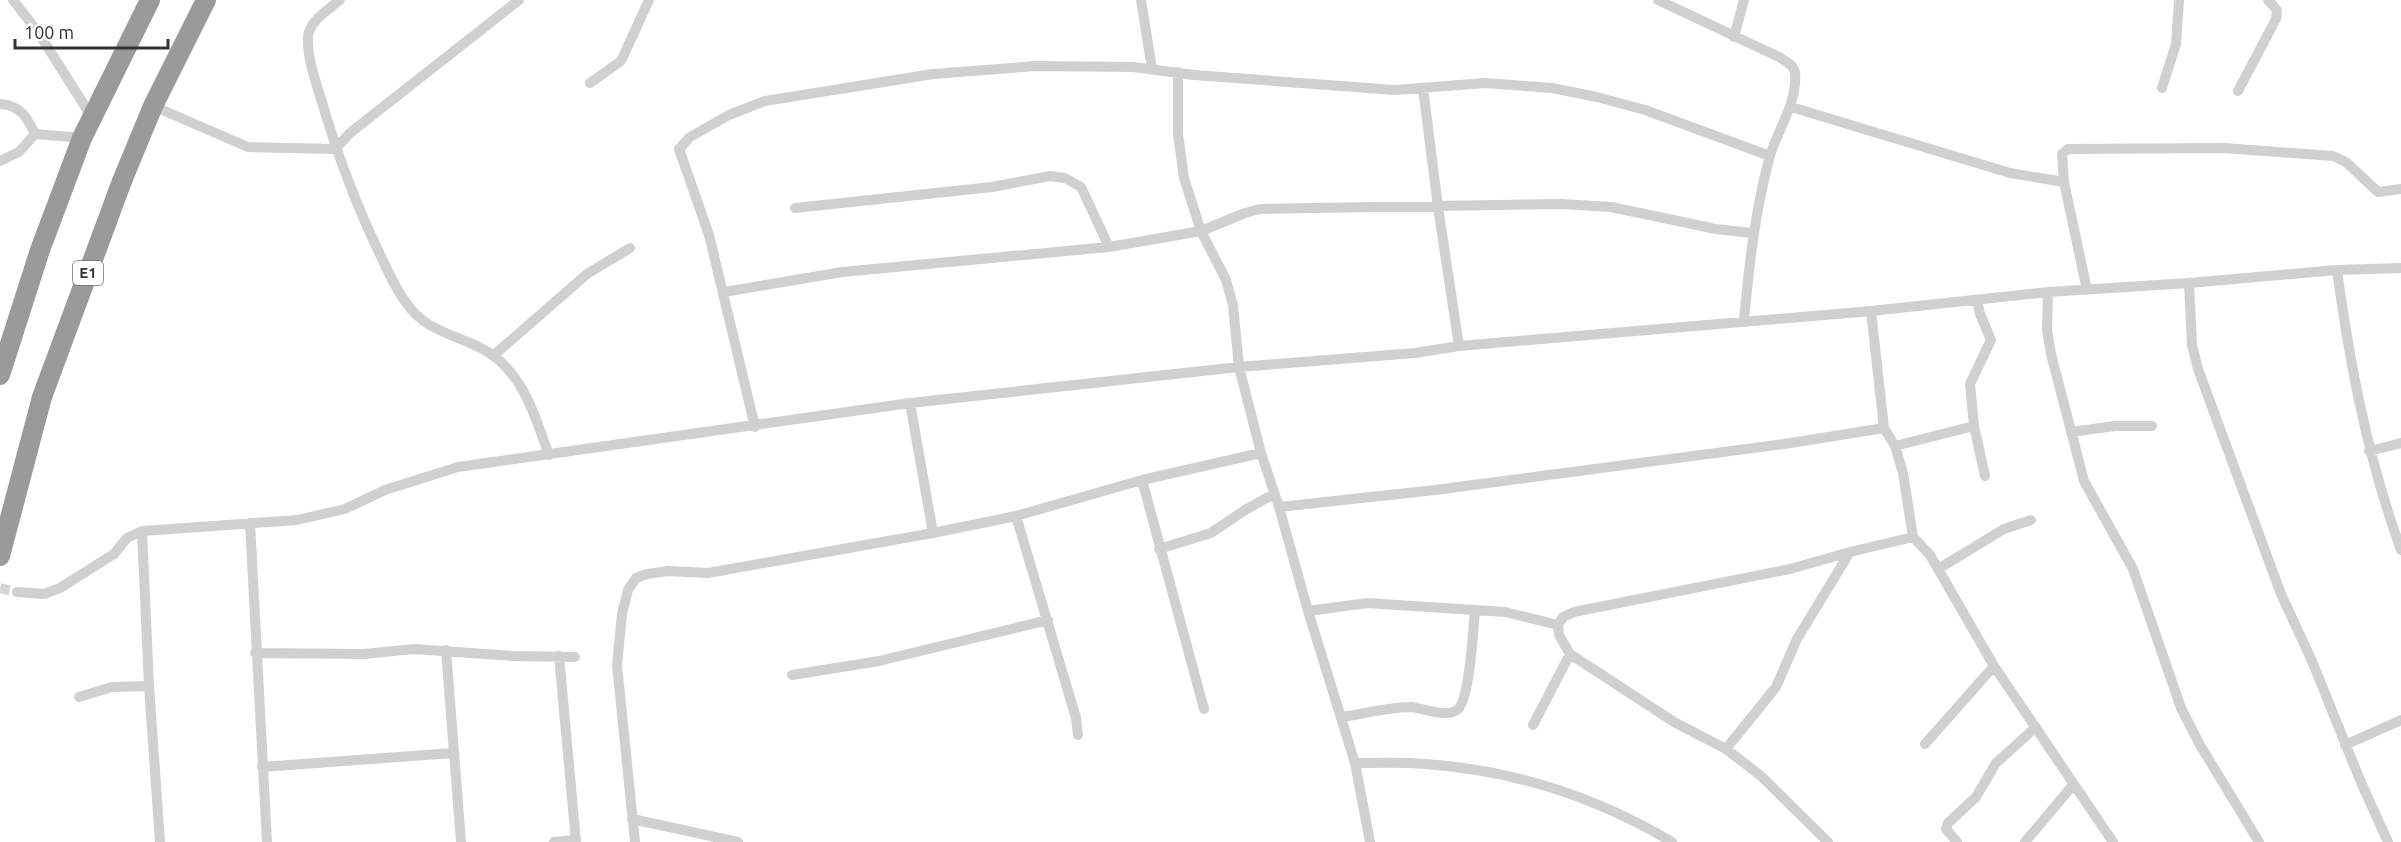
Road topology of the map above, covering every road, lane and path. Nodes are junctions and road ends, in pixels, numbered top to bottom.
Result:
1 (13, 0) edge
2 (150, 0) edge
3 (206, 0) edge
4 (340, 0) edge
5 (519, 0) edge
6 (648, 0) edge
7 (1141, 0) edge
8 (1658, 0) edge
9 (1744, 0) edge
10 (2179, 0) edge
11 (2268, 0) edge
12 (1734, 37) junction
13 (1152, 69) junction
14 (1178, 72) junction
15 (590, 84) dead end
16 (1423, 88) junction
17 (2162, 88) dead end
18 (2238, 91) dead end
19 (0, 104) edge
20 (153, 106) junction
21 (1791, 107) junction
22 (91, 116) junction
23 (35, 134) junction
24 (82, 138) junction
25 (335, 149) junction
26 (1770, 156) junction
27 (0, 161) edge
28 (2064, 182) junction
29 (2401, 189) edge
30 (1438, 207) junction
31 (795, 208) dead end
32 (1201, 231) junction
33 (1752, 233) junction
34 (1109, 247) junction
35 (630, 248) dead end
36 (2401, 268) edge
37 (2337, 270) junction
38 (2189, 283) junction
39 (2087, 290) junction
40 (724, 292) junction
41 (2048, 292) junction
42 (1977, 300) junction
43 (1871, 311) junction
44 (1744, 321) junction
45 (1459, 346) junction
46 (494, 355) junction
47 (1239, 366) junction
48 (0, 375) edge
49 (910, 403) junction
50 (1974, 426) junction
51 (2152, 426) dead end
52 (755, 427) junction
53 (1884, 428) junction
54 (2071, 432) junction
55 (2401, 443) edge
56 (1895, 446) junction
57 (2369, 451) junction
58 (1261, 453) junction
59 (549, 455) junction
60 (1985, 476) dead end
61 (1142, 480) junction
62 (1274, 494) junction
63 (1279, 507) junction
64 (1016, 516) junction
65 (2031, 520) dead end
66 (250, 523) junction
67 (142, 531) junction
68 (933, 534) junction
69 (1913, 537) junction
70 (1159, 549) junction
71 (2401, 550) edge
72 (1850, 552) junction
73 (0, 556) edge
74 (1938, 569) junction
75 (17, 592) tunnel mouth
76 (1475, 610) junction
77 (1308, 611) junction
78 (1048, 620) junction
79 (1558, 625) junction
80 (446, 650) junction
81 (255, 653) junction
82 (1570, 654) junction
83 (559, 656) junction
84 (575, 657) dead end
85 (1994, 666) junction
86 (792, 675) dead end
87 (149, 686) junction
88 (79, 697) dead end
89 (1204, 709) dead end
90 (1341, 717) junction
91 (2401, 720) edge
92 (1533, 725) dead end
93 (2036, 728) junction
94 (1078, 735) dead end
95 (1925, 744) dead end
96 (2345, 745) junction
97 (1726, 749) junction
98 (453, 753) junction
99 (1356, 764) junction
100 (262, 767) junction
101 (2073, 785) junction
102 (632, 819) junction
103 (576, 841) edge
104 (160, 842) edge
105 (267, 842) edge
106 (461, 842) edge
107 (554, 842) edge
108 (635, 842) edge
109 (738, 842) edge
110 (1370, 842) edge
111 (1672, 842) edge
112 (1828, 842) edge
113 (1957, 842) edge
114 (2025, 842) edge
115 (2113, 842) edge
116 (2259, 842) edge
117 (2388, 842) edge

1 - 22 street
2 - 22 highway
3 - 20 highway, E1
4 - 25 street
5 - 25 street
6 - 15 street
7 - 13 street
8 - 12 street
9 - 12 street
10 - 17 street
11 - 18 street
12 - 21 street
13 - 14 street
13 - 40 street
14 - 16 street
14 - 32 street
16 - 26 street
16 - 30 street
19 - 23 street
20 - 25 street
20 - 73 highway, E1
21 - 26 street
21 - 28 street
22 - 24 highway
23 - 24 street
23 - 27 street
24 - 48 highway
25 - 46 street
26 - 33 street
28 - 29 street
28 - 39 street
30 - 32 street
30 - 33 street
30 - 45 street
31 - 34 street
32 - 34 street
32 - 47 street
33 - 44 street
34 - 40 street
35 - 46 street
36 - 37 street
37 - 38 street
37 - 57 street
38 - 39 street
38 - 96 street
39 - 41 street
40 - 52 street
41 - 42 street
41 - 54 street
42 - 43 street
42 - 50 street
43 - 44 street
43 - 53 street
44 - 45 street
45 - 47 street
46 - 59 street
47 - 49 street
47 - 58 street
49 - 52 street
49 - 68 street
50 - 56 street
50 - 60 street
51 - 54 street
52 - 59 street
53 - 56 street
53 - 63 street
54 - 116 street
55 - 57 street
56 - 69 street
57 - 71 street
58 - 61 street
58 - 62 street
59 - 66 street
61 - 64 street
61 - 70 street
62 - 63 street
62 - 70 street
63 - 77 street
64 - 68 street
64 - 78 street
65 - 74 street
66 - 67 street
66 - 81 street
67 - 75 street
67 - 87 street
68 - 102 street
69 - 72 street
69 - 74 street
70 - 89 street
72 - 79 street
72 - 97 street
74 - 85 street
76 - 77 street
76 - 79 street
76 - 90 street
77 - 90 street
78 - 86 street
78 - 94 street
79 - 82 street
80 - 81 street
80 - 83 street
80 - 98 street
81 - 100 street
82 - 92 street
82 - 97 street
83 - 84 street
83 - 103 street
85 - 93 street
85 - 95 street
87 - 88 street
87 - 104 street
90 - 99 street
91 - 96 street
93 - 101 street
93 - 113 street
96 - 117 street
97 - 112 street
98 - 100 street
98 - 106 street
99 - 110 street
99 - 111 street
100 - 105 street
101 - 114 street
101 - 115 street
102 - 108 street
102 - 109 street
103 - 107 street

